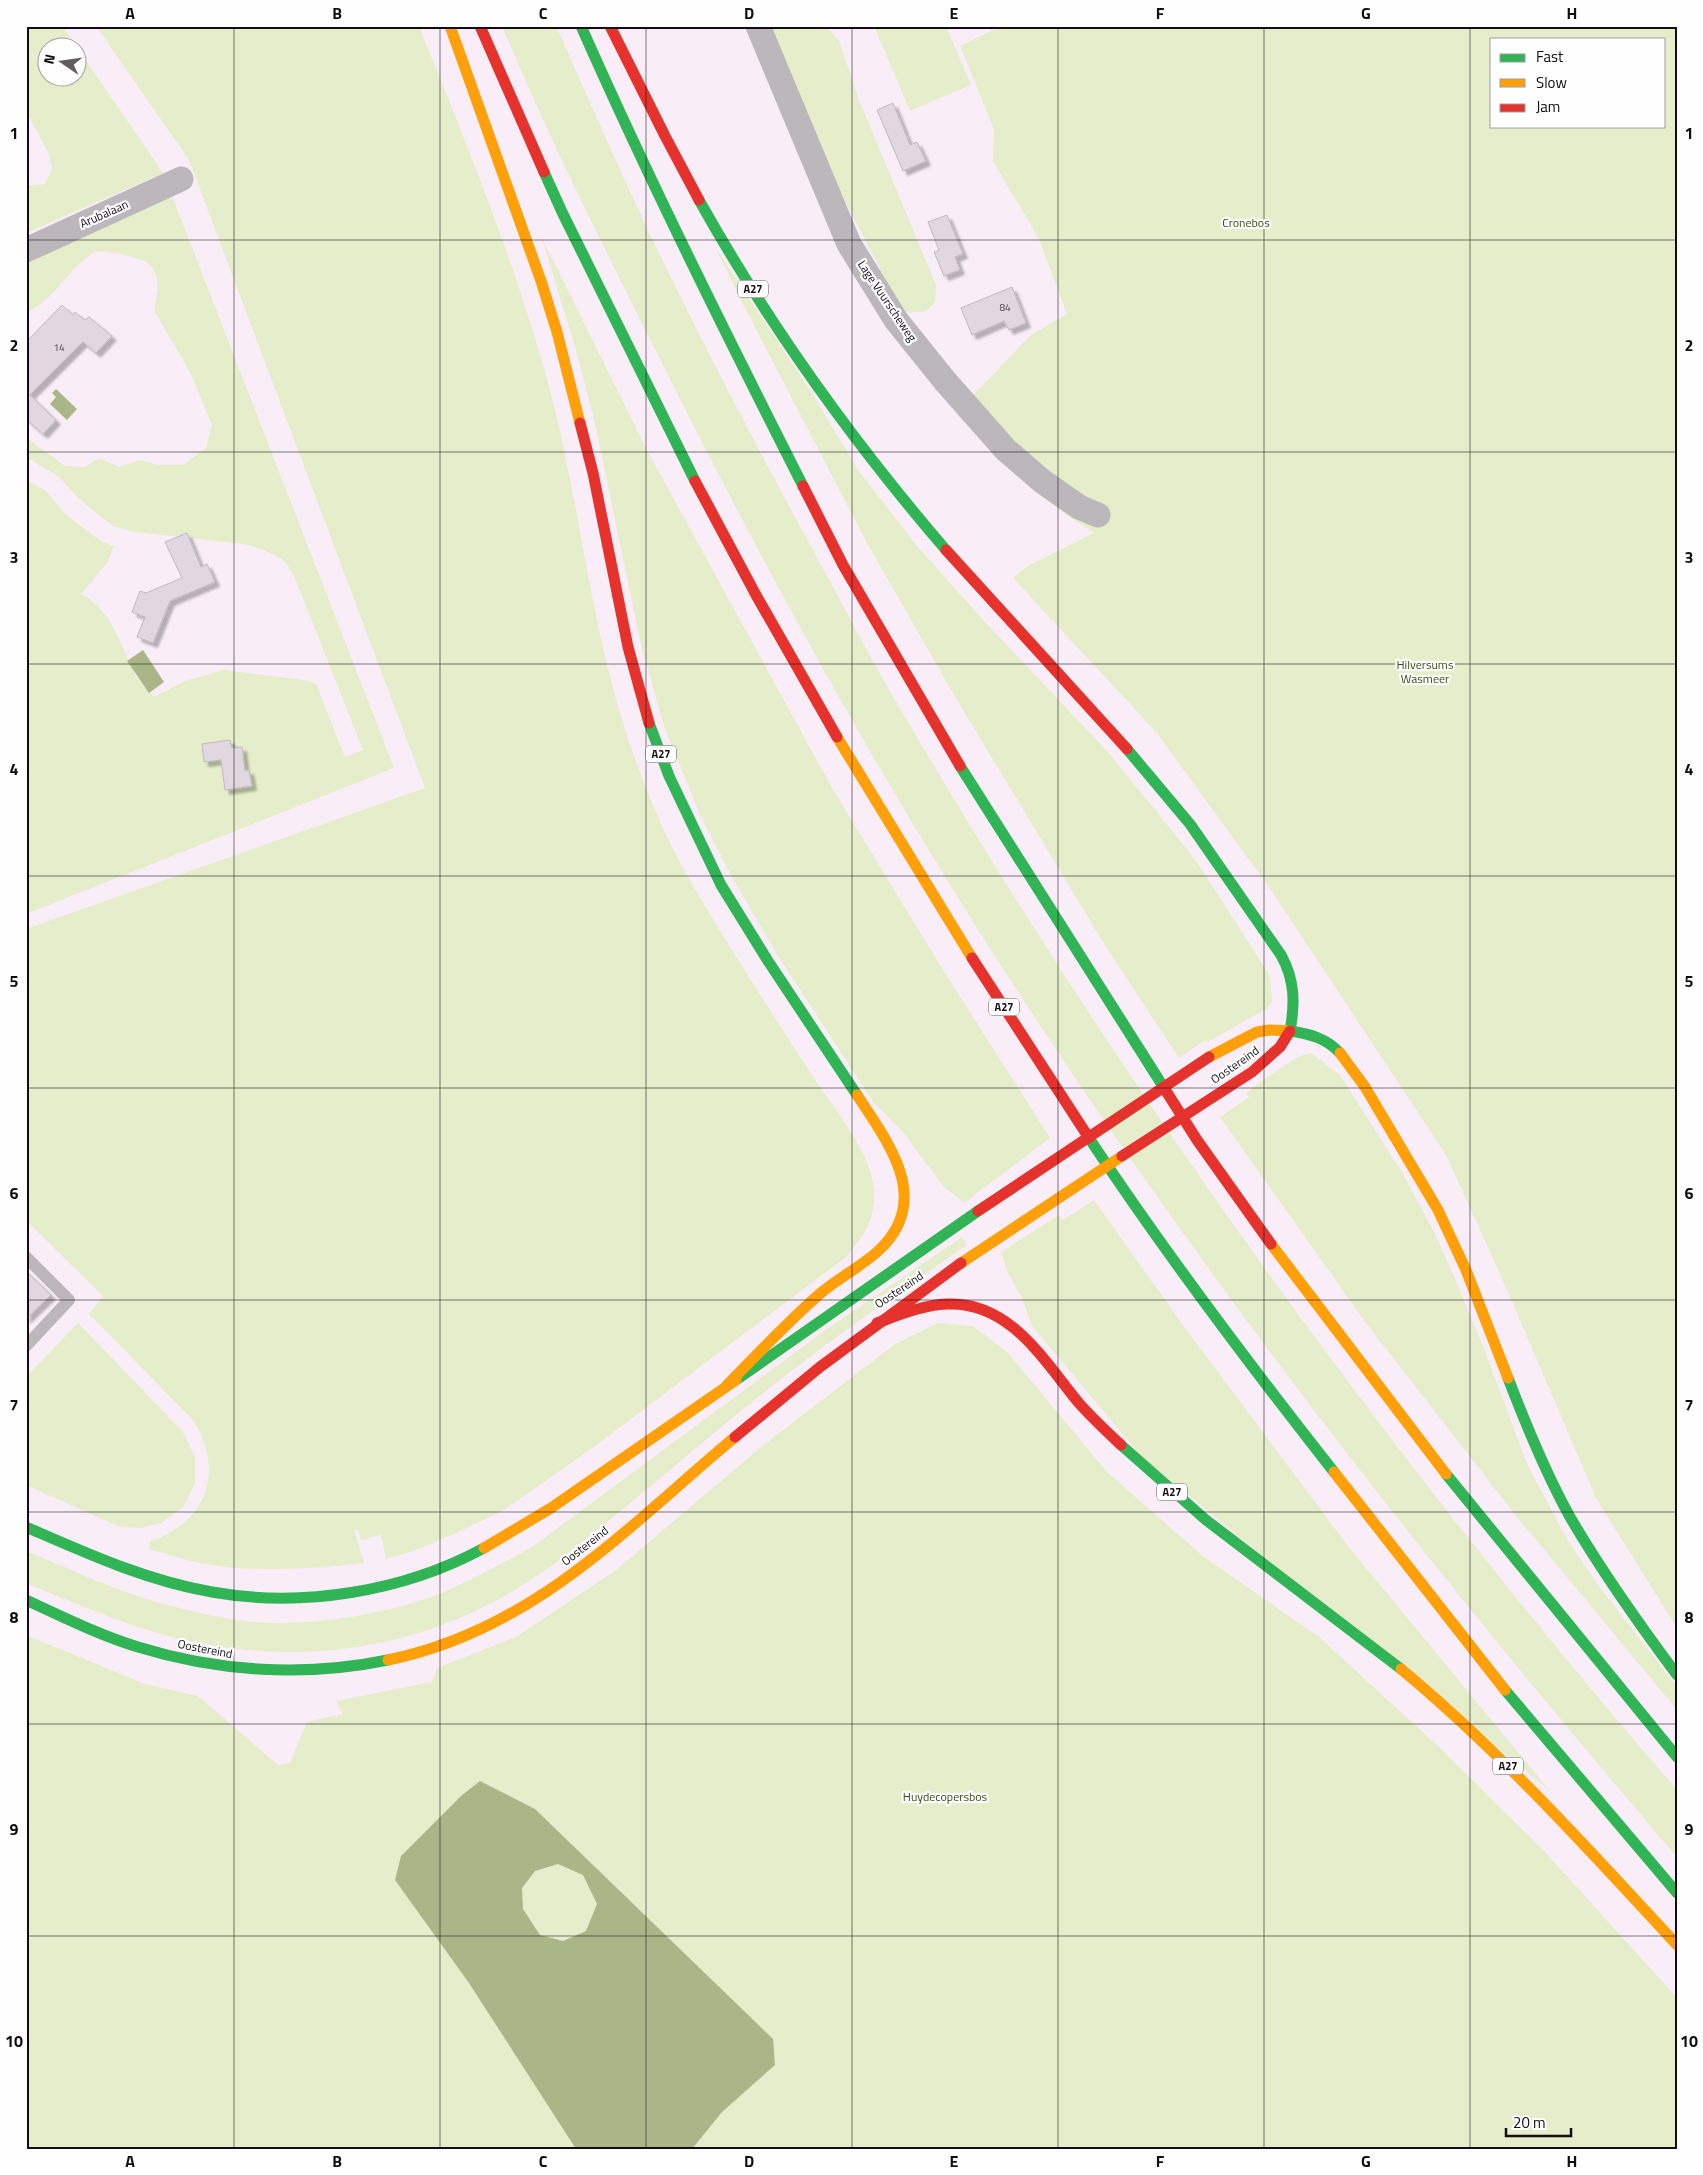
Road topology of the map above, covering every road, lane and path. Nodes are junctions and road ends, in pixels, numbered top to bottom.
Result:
1 (450, 26) edge
2 (480, 26) edge
3 (581, 26) edge
4 (610, 26) edge
5 (758, 26) edge
6 (181, 179) dead end
7 (26, 250) edge
8 (1098, 515) dead end
9 (1290, 1031) junction
10 (26, 1258) edge
11 (877, 1323) junction
12 (26, 1346) edge
13 (727, 1385) junction
14 (26, 1527) edge
15 (26, 1600) edge
16 (1677, 1675) edge
17 (1677, 1757) edge
18 (1677, 1893) edge
19 (1677, 1945) edge

1 - 13 main road, A27
2 - 18 main road, A27
3 - 17 main road
4 - 9 main road, A27
5 - 8 street, Lage Vuurscheweg
6 - 7 street, Arubalaan
9 - 11 main road, Oostereind
9 - 13 main road, Oostereind
9 - 16 main road
10 - 12 lane
11 - 15 main road, Oostereind
11 - 19 main road, A27
13 - 14 main road, Oostereind

